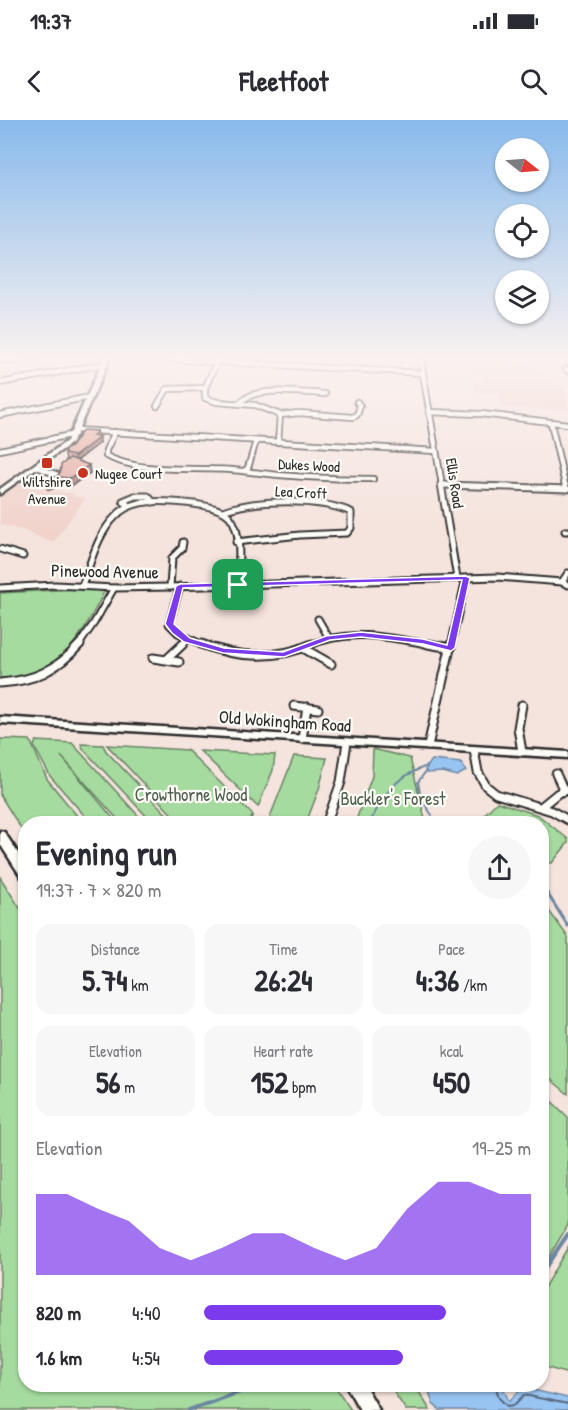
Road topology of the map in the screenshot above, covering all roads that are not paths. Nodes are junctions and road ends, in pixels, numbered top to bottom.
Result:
1 (82, 416) edge
2 (280, 416) edge
3 (430, 416) edge
4 (498, 416) edge
5 (551, 423) junction
6 (568, 424) edge
7 (76, 432) junction
8 (116, 432) junction
9 (256, 441) junction
10 (278, 442) junction
11 (0, 450) edge
12 (436, 451) junction
13 (37, 467) junction
14 (244, 471) junction
15 (373, 479) dead end
16 (442, 485) junction
17 (50, 486) dead end
18 (567, 488) edge
19 (0, 492) edge
20 (153, 502) junction
21 (129, 506) junction
22 (223, 511) junction
23 (183, 542) dead end
24 (236, 542) junction
25 (0, 549) edge
26 (23, 556) dead end
27 (568, 573) edge
28 (458, 578) junction
29 (466, 578) junction
30 (565, 584) edge
31 (238, 585) junction
32 (82, 586) junction
33 (180, 586) junction
34 (170, 587) junction
35 (0, 588) edge
36 (114, 588) junction
37 (318, 619) dead end
38 (329, 638) junction
39 (187, 640) junction
40 (303, 648) junction
41 (451, 648) junction
42 (153, 658) dead end
43 (167, 658) junction
44 (179, 662) dead end
45 (331, 664) dead end
46 (0, 683) edge
47 (522, 705) dead end
48 (294, 706) dead end
49 (307, 708) junction
50 (318, 709) dead end
51 (0, 720) edge
52 (302, 739) junction
53 (347, 742) junction
54 (428, 746) junction
55 (474, 750) junction
56 (522, 752) junction
57 (568, 755) edge
58 (556, 774) dead end
59 (566, 791) edge
60 (542, 806) junction
61 (329, 816) edge
62 (568, 820) edge
63 (0, 835) edge
64 (18, 863) edge
65 (359, 1392) edge
66 (370, 1410) edge

1 - 7 main road
2 - 10 street
3 - 12 street, Ellis Road
4 - 5 street
5 - 6 street
5 - 18 street
7 - 8 street
7 - 11 street
7 - 13 main road
8 - 9 street
8 - 14 street, Dukes Wood
9 - 10 street
9 - 14 street, Dukes Wood
10 - 12 street
12 - 16 street, Ellis Road
13 - 17 street
13 - 19 main road
14 - 15 street, Dukes Wood
16 - 18 street
16 - 28 street, Ellis Road
20 - 21 street
20 - 21 street
20 - 22 street
21 - 32 street
22 - 24 street
22 - 24 street, Lea Croft
23 - 34 street
24 - 31 street
25 - 26 street
27 - 30 street
28 - 29 street, Pinewood Avenue
28 - 31 street, Pinewood Avenue
29 - 30 street, Pinewood Avenue
29 - 41 street
31 - 33 street, Pinewood Avenue
32 - 35 street, Pinewood Avenue
32 - 36 street, Pinewood Avenue
33 - 34 street, Pinewood Avenue
33 - 39 street
34 - 36 street, Pinewood Avenue
36 - 46 street
37 - 38 street
38 - 40 street
38 - 41 street
39 - 40 street
39 - 43 street
40 - 45 street
41 - 54 street
42 - 43 street
43 - 44 street
47 - 56 street
48 - 49 street
49 - 50 street
49 - 52 street
51 - 52 main road, Old Wokingham Road
52 - 53 main road, Old Wokingham Road
53 - 54 main road, Old Wokingham Road
53 - 61 street
54 - 55 main road, Old Wokingham Road
55 - 56 main road, Old Wokingham Road
55 - 60 street
56 - 57 main road, Old Wokingham Road
58 - 59 street
59 - 60 street
60 - 62 street
63 - 64 main road
65 - 66 main road

